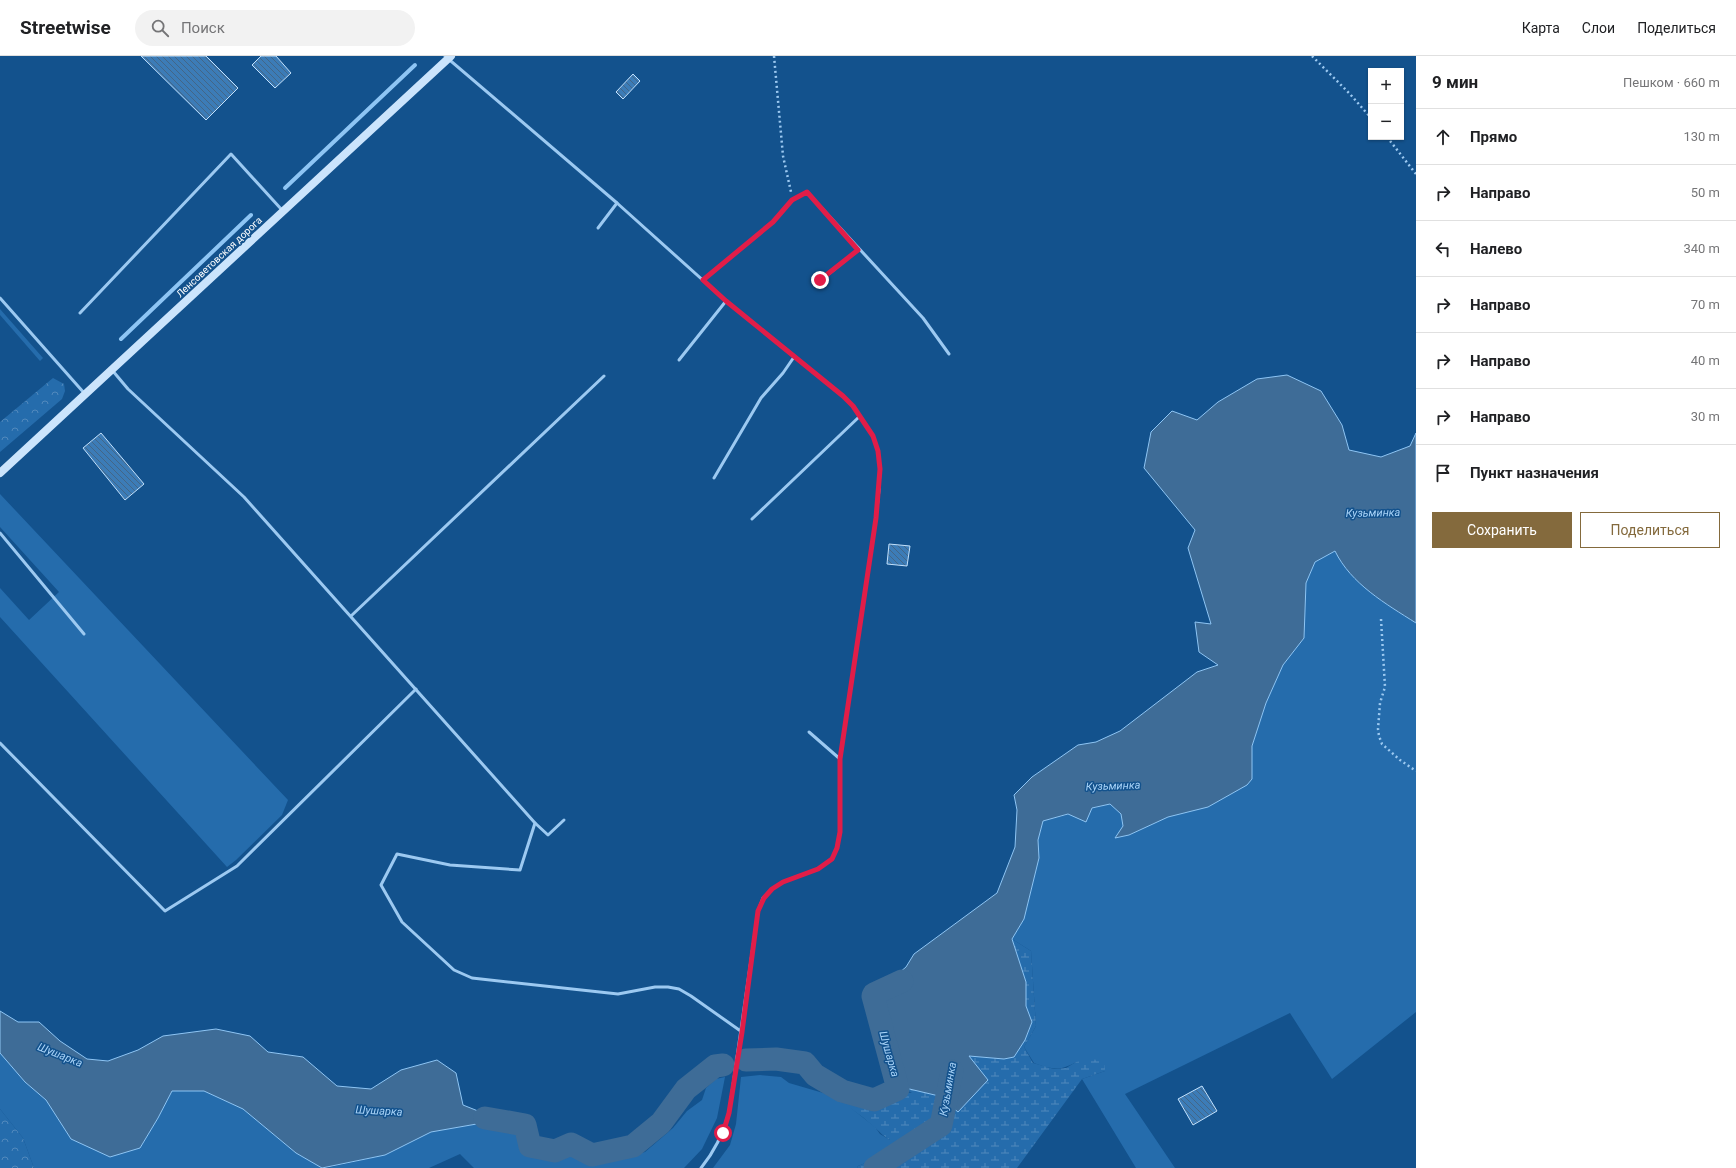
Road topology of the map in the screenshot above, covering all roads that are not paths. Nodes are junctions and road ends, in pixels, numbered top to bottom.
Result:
1 (448, 57) edge
2 (617, 203) junction
3 (283, 211) junction
4 (598, 228) dead end
5 (858, 250) junction
6 (703, 280) junction
7 (820, 280) dead end
8 (0, 298) edge
9 (726, 301) junction
10 (80, 313) dead end
11 (949, 354) dead end
12 (794, 357) junction
13 (679, 360) dead end
14 (112, 370) junction
15 (604, 376) dead end
16 (86, 394) junction
17 (860, 416) junction
18 (0, 473) edge
19 (714, 478) dead end
20 (752, 519) dead end
21 (0, 533) edge
22 (351, 616) junction
23 (84, 634) dead end
24 (416, 689) junction
25 (809, 732) dead end
26 (0, 743) edge
27 (840, 759) junction
28 (564, 820) dead end
29 (535, 823) junction
30 (742, 1032) junction
31 (701, 1168) edge

1 - 2 lane
1 - 3 street, Ленсоветовская дорога
2 - 4 lane
2 - 6 lane
3 - 10 lane
3 - 14 street, Ленсоветовская дорога
5 - 6 lane
5 - 7 lane
5 - 11 lane
6 - 9 lane
8 - 16 lane
9 - 12 lane
9 - 13 lane
12 - 17 lane
12 - 19 lane
14 - 16 street, Ленсоветовская дорога
14 - 22 lane
15 - 22 lane
16 - 18 street, Ленсоветовская дорога
17 - 20 lane
17 - 27 lane
21 - 23 lane
22 - 24 lane
24 - 26 lane
24 - 29 lane
25 - 27 lane
27 - 30 lane
28 - 29 lane
29 - 30 lane
30 - 31 lane

